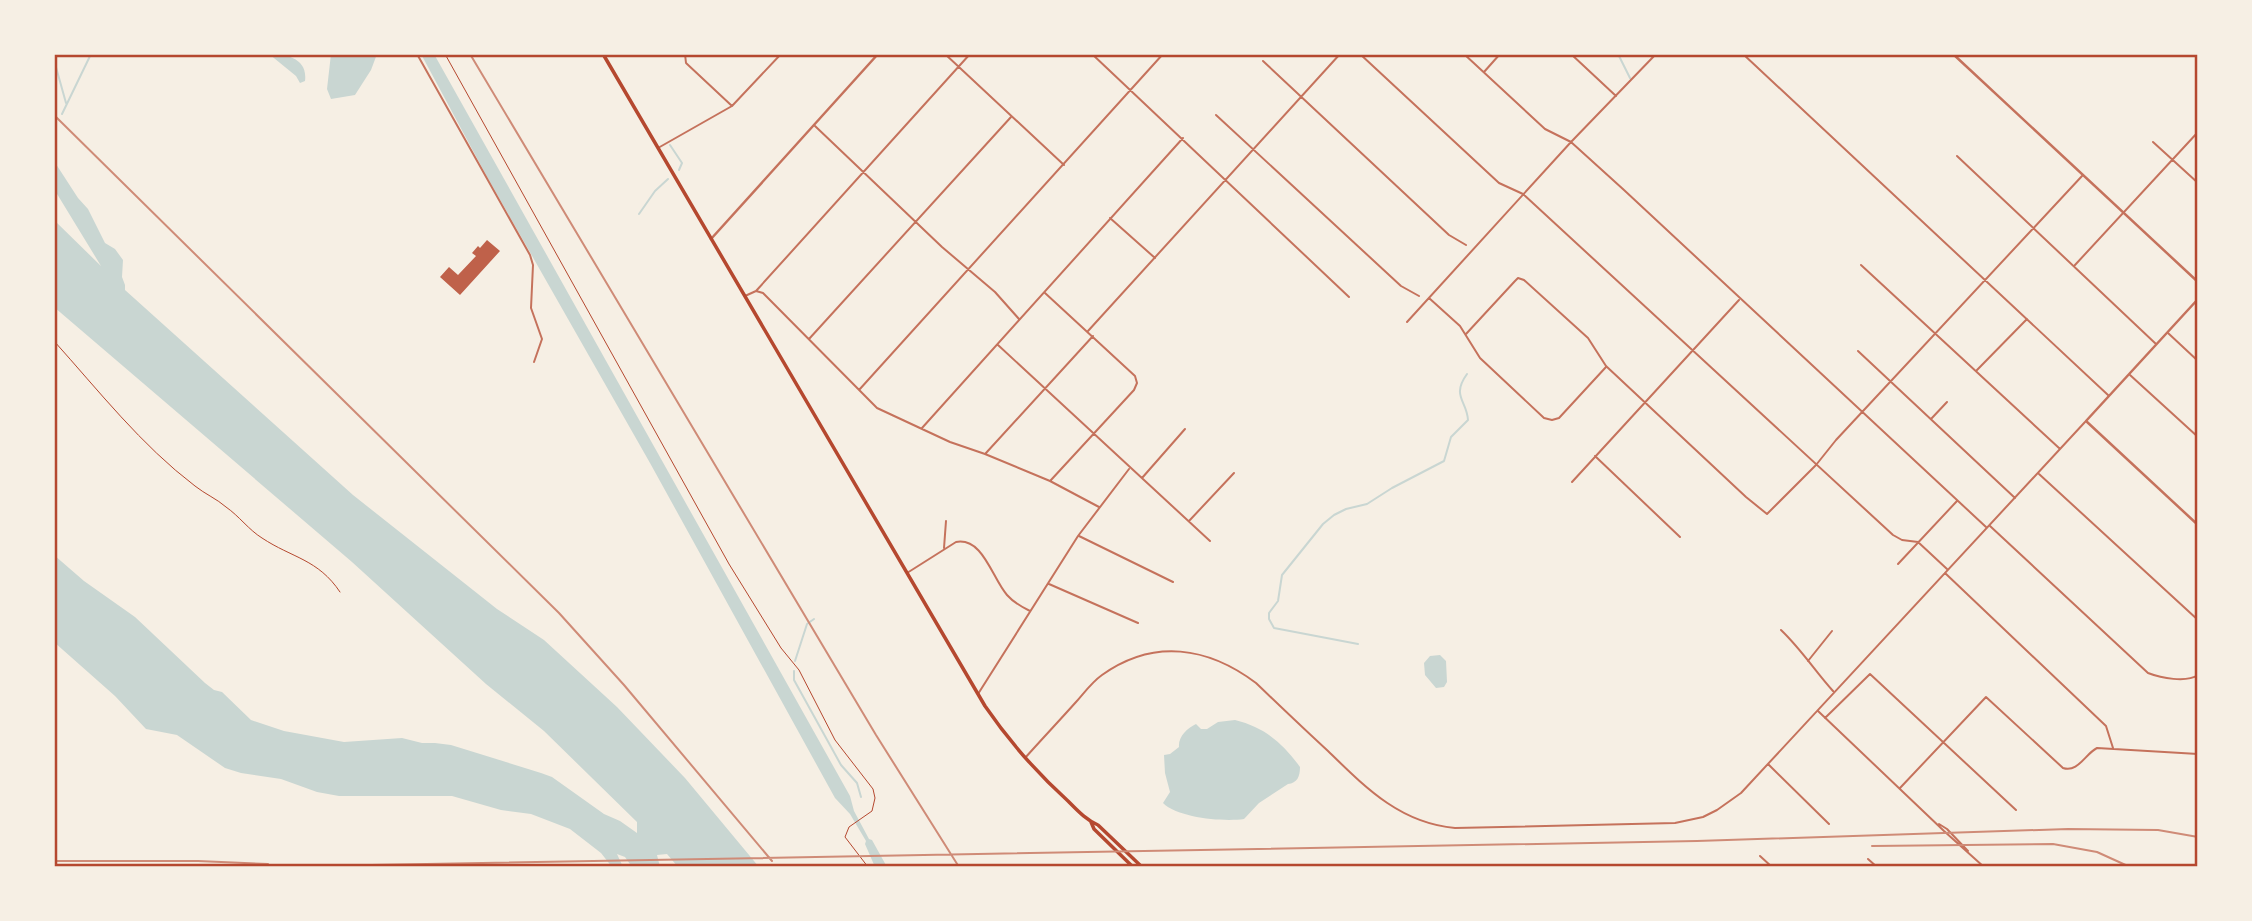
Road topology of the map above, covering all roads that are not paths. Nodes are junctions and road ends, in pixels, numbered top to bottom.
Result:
1 (417, 54) edge
2 (603, 54) edge
3 (781, 54) edge
4 (878, 54) edge
5 (945, 54) edge
6 (970, 54) edge
7 (1092, 54) edge
8 (1163, 54) edge
9 (1340, 54) edge
10 (1360, 54) edge
11 (1464, 54) edge
12 (1500, 54) edge
13 (1571, 54) edge
14 (1656, 54) edge
15 (1743, 54) edge
16 (1953, 54) edge
17 (684, 55) edge
18 (1263, 61) dead end
19 (958, 67) junction
20 (1483, 72) junction
21 (1131, 90) junction
22 (1301, 97) junction
23 (1617, 97) junction
24 (732, 106) junction
25 (1216, 115) dead end
26 (1011, 117) junction
27 (814, 126) junction
28 (2198, 132) edge
29 (1182, 138) junction
30 (1571, 142) junction
31 (2153, 142) dead end
32 (658, 148) junction
33 (1253, 151) junction
34 (1957, 156) dead end
35 (2172, 160) junction
36 (1064, 165) junction
37 (862, 172) junction
38 (2082, 176) junction
39 (1227, 180) junction
40 (2198, 183) edge
41 (1523, 194) junction
42 (2123, 213) junction
43 (1110, 217) junction
44 (915, 222) junction
45 (2034, 228) junction
46 (711, 239) junction
47 (1466, 246) dead end
48 (1155, 258) junction
49 (1861, 265) dead end
50 (2074, 266) junction
51 (970, 268) junction
52 (1985, 280) junction
53 (2198, 282) edge
54 (756, 291) junction
55 (1044, 292) junction
56 (1419, 296) dead end
57 (744, 297) junction
58 (1349, 297) dead end
59 (1429, 298) junction
60 (1740, 298) junction
61 (2198, 299) edge
62 (2027, 319) junction
63 (1019, 320) junction
64 (1406, 322) dead end
65 (1088, 331) junction
66 (1936, 332) junction
67 (2167, 333) junction
68 (1466, 334) junction
69 (1093, 336) junction
70 (808, 340) junction
71 (997, 344) junction
72 (2156, 345) junction
73 (1693, 350) junction
74 (1858, 351) dead end
75 (2198, 361) edge
76 (534, 362) dead end
77 (1606, 366) junction
78 (1977, 371) junction
79 (2129, 374) junction
80 (1890, 381) junction
81 (1045, 388) junction
82 (859, 390) junction
83 (2109, 397) junction
84 (1644, 401) junction
85 (1947, 402) dead end
86 (1862, 412) junction
87 (1930, 419) junction
88 (2086, 421) junction
89 (922, 429) junction
90 (1185, 429) dead end
91 (1095, 433) junction
92 (2198, 437) edge
93 (2060, 449) junction
94 (985, 454) junction
95 (1595, 456) junction
96 (1816, 465) junction
97 (1130, 467) junction
98 (1234, 473) dead end
99 (2038, 473) junction
100 (1142, 478) junction
101 (1050, 481) junction
102 (1572, 482) dead end
103 (2015, 498) junction
104 (1958, 500) junction
105 (1099, 507) junction
106 (946, 521) dead end
107 (1188, 521) junction
108 (2198, 525) edge
109 (1988, 527) junction
110 (1078, 536) junction
111 (1680, 537) dead end
112 (1210, 541) dead end
113 (1918, 542) junction
114 (944, 549) junction
115 (1898, 564) dead end
116 (1947, 571) junction
117 (906, 573) junction
118 (1174, 582) dead end
119 (1048, 583) junction
120 (1031, 612) junction
121 (2198, 620) edge
122 (1138, 623) dead end
123 (1781, 630) dead end
124 (1832, 631) dead end
125 (1807, 661) junction
126 (2198, 675) edge
127 (1834, 692) junction
128 (978, 695) junction
129 (1817, 710) junction
130 (1825, 718) junction
131 (1943, 743) junction
132 (2113, 749) junction
133 (2198, 754) edge
134 (1025, 759) junction
135 (1768, 764) junction
136 (1900, 788) junction
137 (2016, 810) dead end
138 (1091, 822) junction
139 (1829, 824) dead end
140 (1760, 856) dead end
141 (1868, 859) dead end
142 (1133, 867) edge
143 (1142, 867) edge
144 (1772, 867) edge
145 (1877, 867) edge
146 (1984, 867) edge

1 - 76 street
2 - 32 main road
3 - 24 street
4 - 27 street
5 - 19 street
6 - 19 street
7 - 21 street
8 - 21 street
9 - 22 street
10 - 41 street
11 - 20 street
12 - 20 street
13 - 23 street
14 - 23 street
15 - 52 street
16 - 38 street
17 - 24 street
18 - 22 street
19 - 26 street
19 - 37 street
20 - 30 street
21 - 29 street
21 - 36 street
22 - 33 street
22 - 47 street
23 - 30 street
24 - 32 street
25 - 33 street
26 - 36 street
26 - 44 street
27 - 37 street
27 - 46 street
28 - 35 street
29 - 39 street
29 - 43 street
30 - 41 street
30 - 60 street
31 - 35 street
32 - 46 main road
33 - 39 street
33 - 56 street
34 - 45 street
35 - 40 street
35 - 42 street
36 - 51 street
37 - 44 street
37 - 54 street
38 - 42 street
38 - 45 street
39 - 48 street
39 - 58 street
41 - 59 street
41 - 73 street
42 - 50 street
42 - 53 street
43 - 48 street
43 - 55 street
44 - 51 street
44 - 70 street
45 - 50 street
45 - 52 street
46 - 57 main road
48 - 65 street
49 - 66 street
50 - 72 street
51 - 63 street
51 - 82 street
52 - 62 street
52 - 66 street
54 - 57 street
54 - 70 street
55 - 63 street
55 - 65 street
57 - 117 main road
59 - 64 street
59 - 68 street
60 - 73 street
60 - 86 street
61 - 67 street
62 - 78 street
62 - 83 street
63 - 71 street
65 - 69 street
66 - 78 street
66 - 80 street
67 - 72 street
67 - 75 street
68 - 77 street
68 - 77 street
69 - 81 street
69 - 91 street
70 - 82 street
71 - 81 street
71 - 89 street
72 - 79 street
73 - 84 street
73 - 96 street
74 - 80 street
77 - 84 street
78 - 93 street
79 - 83 street
79 - 92 street
80 - 86 street
80 - 87 street
81 - 91 street
81 - 94 street
82 - 89 street
83 - 88 street
84 - 95 street
84 - 96 street
85 - 87 street
86 - 96 street
86 - 104 street
87 - 103 street
88 - 93 street
88 - 108 street
89 - 94 street
90 - 100 street
91 - 97 street
91 - 101 street
93 - 99 street
94 - 101 street
95 - 102 street
95 - 111 street
96 - 113 street
97 - 100 street
97 - 105 street
98 - 107 street
99 - 103 street
99 - 121 street
100 - 107 street
101 - 105 street
103 - 109 street
104 - 109 street
104 - 113 street
105 - 110 street
106 - 114 street
107 - 112 street
109 - 116 street
109 - 126 street
110 - 118 street
110 - 119 street
113 - 115 street
113 - 116 street
114 - 117 street
114 - 120 street
116 - 127 street
116 - 132 street
117 - 128 main road
119 - 120 street
119 - 122 street
120 - 128 street
123 - 125 street
124 - 125 street
125 - 127 street
127 - 129 street
128 - 134 main road
129 - 130 street
129 - 135 street
130 - 131 street
130 - 136 street
131 - 132 street
131 - 136 street
131 - 137 street
132 - 133 street
134 - 135 street
134 - 138 main road
135 - 139 street
136 - 146 street
138 - 142 main road
138 - 143 main road
140 - 144 street
141 - 145 street

